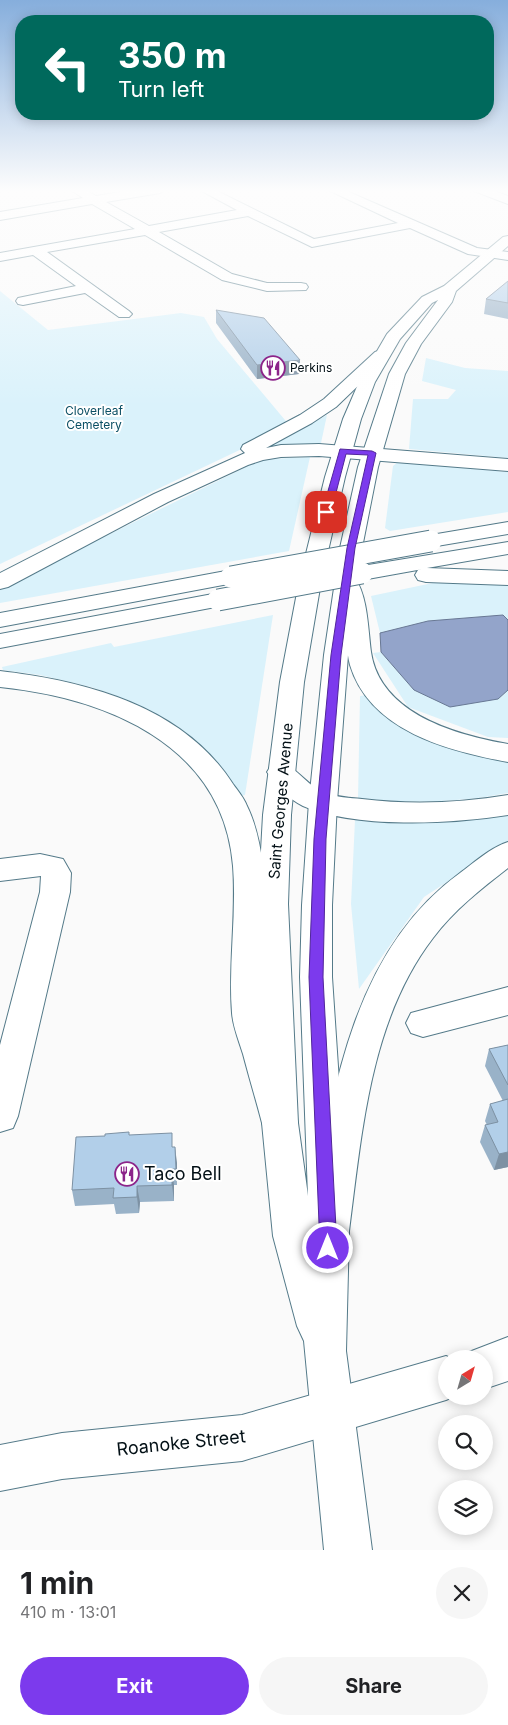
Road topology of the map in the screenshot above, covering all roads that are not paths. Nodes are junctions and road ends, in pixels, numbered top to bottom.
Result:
1 (51, 261) edge
2 (200, 261) edge
3 (481, 261) edge
4 (301, 287) dead end
5 (88, 288) junction
6 (449, 289) junction
7 (23, 301) dead end
8 (124, 314) dead end
9 (381, 355) junction
10 (352, 419) junction
11 (375, 444) junction
12 (343, 451) junction
13 (508, 465) edge
14 (161, 498) junction
15 (508, 528) edge
16 (508, 548) edge
17 (434, 560) junction
18 (354, 578) junction
19 (508, 578) edge
20 (0, 582) edge
21 (0, 620) edge
22 (0, 641) edge
23 (0, 678) edge
24 (508, 753) edge
25 (281, 772) junction
26 (323, 802) junction
27 (508, 804) edge
28 (508, 853) edge
29 (0, 870) edge
30 (508, 1001) edge
31 (422, 1023) dead end
32 (0, 1116) edge
33 (280, 1122) junction
34 (329, 1231) junction
35 (325, 1351) junction
36 (508, 1360) edge
37 (493, 1364) edge
38 (438, 1380) edge
39 (332, 1412) junction
40 (0, 1468) edge
41 (348, 1550) edge

1 - 5 main road
2 - 4 main road
3 - 6 main road, Saint Georges Avenue
5 - 7 main road
5 - 8 main road
6 - 9 main road, Saint Georges Avenue
6 - 11 main road, Saint Georges Avenue
9 - 10 main road, Saint Georges Avenue
9 - 14 main road
10 - 11 main road
10 - 12 main road, Saint Georges Avenue
11 - 12 main road
11 - 13 main road
11 - 18 main road, Saint Georges Avenue
12 - 14 main road
12 - 25 main road, Saint Georges Avenue
14 - 20 main road
15 - 17 main road
16 - 17 main road
17 - 18 main road
17 - 19 main road
17 - 21 main road, bridge
18 - 22 main road, bridge
18 - 24 main road
18 - 26 main road, Saint Georges Avenue
23 - 33 main road
25 - 26 main road
25 - 33 main road, Saint Georges Avenue
26 - 27 main road
26 - 34 main road, Saint Georges Avenue
28 - 34 main road
29 - 32 main road
30 - 31 main road
33 - 35 main road, Saint Georges Avenue
34 - 35 main road, Saint Georges Avenue
35 - 39 main road, Saint Georges Avenue
36 - 37 main road
38 - 39 main road, Roanoke Street
39 - 40 main road, Roanoke Street
39 - 41 main road, Saint Georges Avenue

